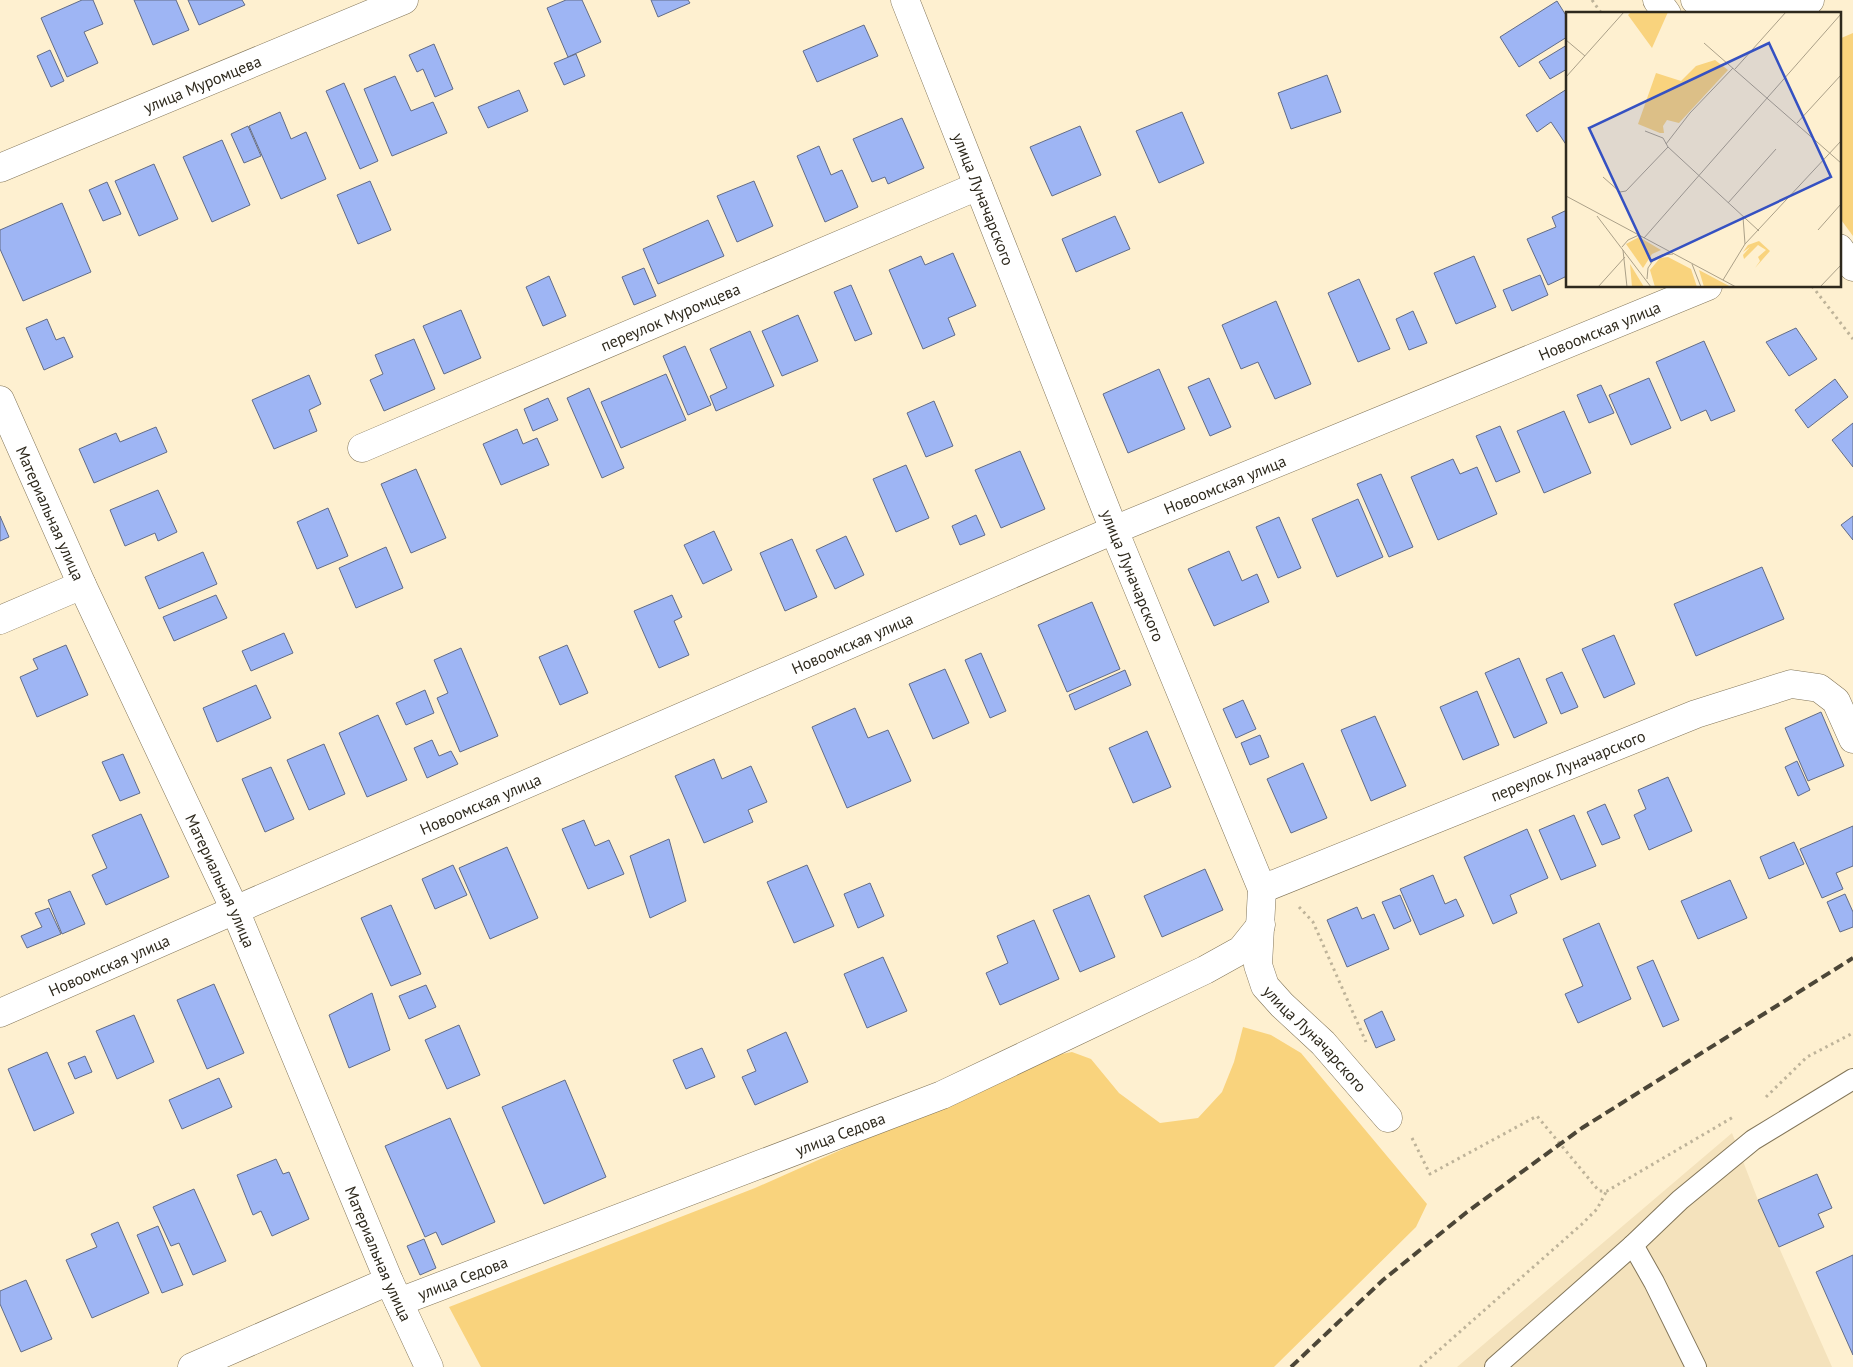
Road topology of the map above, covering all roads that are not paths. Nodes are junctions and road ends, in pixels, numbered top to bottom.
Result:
1 (404, 0) edge
2 (1657, 0) edge
3 (1695, 0) edge
4 (1810, 0) edge
5 (907, 2) edge
6 (1666, 12) edge
7 (0, 168) edge
8 (978, 186) junction
9 (1703, 288) edge
10 (0, 400) edge
11 (362, 448) dead end
12 (1114, 530) junction
13 (82, 585) junction
14 (0, 620) edge
15 (1853, 739) edge
16 (1262, 889) junction
17 (234, 910) junction
18 (1261, 925) junction
19 (0, 1013) edge
20 (1853, 1079) edge
21 (1398, 1124) road end
22 (1633, 1245) junction
23 (394, 1291) junction
24 (192, 1367) edge
25 (429, 1367) edge
26 (1495, 1367) edge
27 (1696, 1367) edge

1 - 7 street, улица Муромцева
2 - 6 street
3 - 4 street
5 - 8 street, улица Луначарского
8 - 11 street, переулок Муромцева
8 - 12 street, улица Луначарского
9 - 12 street, Новоомская улица
10 - 13 street, Материальная улица
12 - 16 street, улица Луначарского
12 - 17 street, Новоомская улица
13 - 14 street
13 - 17 street, Материальная улица
15 - 16 street, переулок Луначарского
16 - 18 street, улица Луначарского
17 - 19 street, Новоомская улица
17 - 23 street, Материальная улица
18 - 21 street, улица Луначарского
18 - 23 street, улица Седова
20 - 22 lane
22 - 26 lane
22 - 27 lane
23 - 24 street, улица Седова
23 - 25 street, Материальная улица

